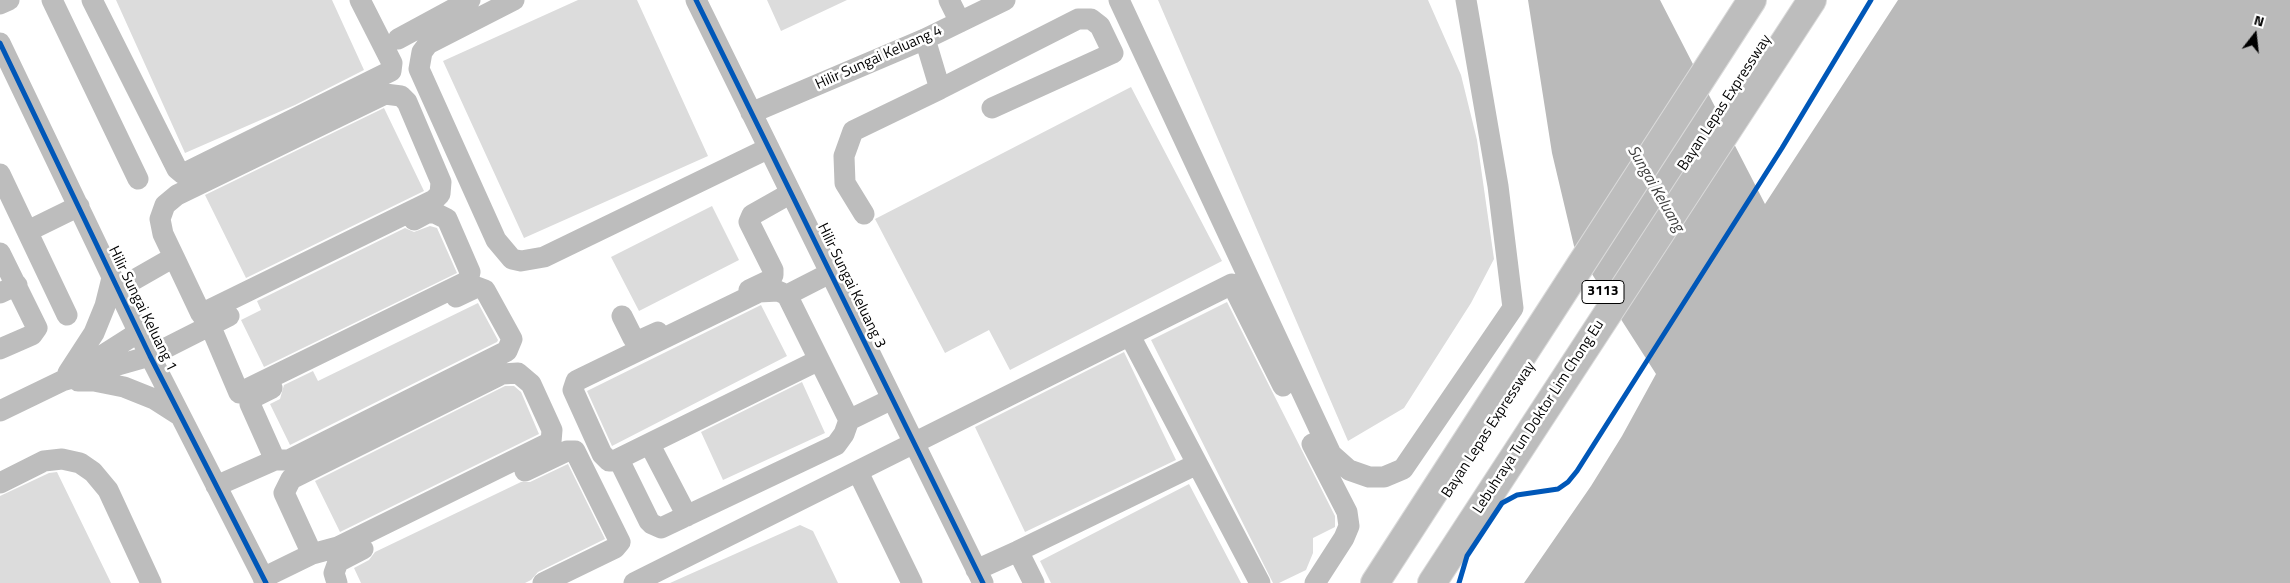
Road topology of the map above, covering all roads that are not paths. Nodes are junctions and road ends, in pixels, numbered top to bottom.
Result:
1 (9, 0) edge
2 (52, 0) edge
3 (92, 0) edge
4 (360, 0) edge
5 (470, 0) edge
6 (514, 0) edge
7 (696, 0) edge
8 (949, 0) edge
9 (1005, 0) edge
10 (1119, 0) edge
11 (1466, 0) edge
12 (1752, 0) edge
13 (1767, 0) edge
14 (1791, 0) edge
15 (1812, 0) edge
16 (0, 4) edge
17 (960, 22) junction
18 (398, 39) dead end
19 (925, 39) junction
20 (0, 43) edge
21 (940, 89) junction
22 (992, 108) dead end
23 (751, 113) junction
24 (769, 148) junction
25 (0, 174) edge
26 (138, 178) dead end
27 (791, 193) junction
28 (6, 201) edge
29 (78, 206) junction
30 (864, 214) dead end
31 (28, 231) junction
32 (0, 253) edge
33 (174, 257) junction
34 (830, 273) junction
35 (115, 284) junction
36 (8, 289) edge
37 (787, 295) junction
38 (67, 315) dead end
39 (622, 316) dead end
40 (210, 326) junction
41 (139, 332) junction
42 (1130, 336) junction
43 (0, 349) edge
44 (150, 356) junction
45 (819, 360) junction
46 (62, 381) junction
47 (892, 399) junction
48 (0, 411) edge
49 (180, 416) junction
50 (848, 420) junction
51 (914, 444) junction
52 (650, 445) junction
53 (275, 460) junction
54 (619, 460) junction
55 (1197, 464) junction
56 (858, 472) junction
57 (0, 483) edge
58 (216, 486) junction
59 (687, 516) junction
60 (1018, 551) junction
61 (312, 554) junction
62 (980, 576) edge
63 (264, 580) edge
64 (151, 583) edge
65 (337, 583) edge
66 (543, 583) edge
67 (634, 583) edge
68 (912, 583) edge
69 (1034, 583) edge
70 (1260, 583) edge
71 (1314, 583) edge
72 (1375, 583) edge
73 (1390, 583) edge
74 (1415, 583) edge
75 (1432, 583) edge

1 - 16 street
2 - 26 street
3 - 4 street
5 - 18 street
6 - 24 street
7 - 23 street, Hilir Sungai Keluang 3
8 - 17 street
9 - 17 street, Hilir Sungai Keluang 4
10 - 11 street
12 - 72 highway, 3113
13 - 73 highway, Bayan Lepas Expressway / 3113
14 - 74 highway, Bayan Lepas Expressway / 3113
15 - 75 highway, Lebuhraya Tun Doktor Lim Chong Eu / 3113
17 - 19 street, Hilir Sungai Keluang 4
19 - 21 street
19 - 23 street, Hilir Sungai Keluang 4
20 - 29 street, Hilir Sungai Keluang 1
21 - 22 street
21 - 30 street
23 - 24 street, Hilir Sungai Keluang 3
24 - 27 street, Hilir Sungai Keluang 3
25 - 28 street
27 - 34 street, Hilir Sungai Keluang 3
27 - 39 street
28 - 31 street
29 - 31 street
29 - 35 street, Hilir Sungai Keluang 1
31 - 38 street
32 - 36 street
33 - 33 street
33 - 35 street
34 - 37 street
34 - 47 street, Hilir Sungai Keluang 3
35 - 41 street, Hilir Sungai Keluang 1
35 - 46 street
36 - 43 street
37 - 45 street
37 - 54 street
40 - 40 street
40 - 44 street
41 - 44 street, Hilir Sungai Keluang 1
41 - 46 street
42 - 51 street
42 - 55 street
42 - 71 street
44 - 46 street
44 - 49 street, Hilir Sungai Keluang 1
45 - 50 street
45 - 52 street
46 - 48 street
46 - 49 street
47 - 50 street
47 - 51 street, Hilir Sungai Keluang 3
49 - 58 street, Hilir Sungai Keluang 1
50 - 59 street
51 - 56 street
51 - 62 street, Hilir Sungai Keluang 3
52 - 54 street
52 - 59 street
53 - 53 street
53 - 58 street
54 - 59 street
55 - 60 street
55 - 70 street
56 - 67 street
56 - 68 street
57 - 64 street
58 - 63 street, Hilir Sungai Keluang 1
60 - 62 street
60 - 69 street
61 - 61 street
61 - 63 street
65 - 66 street

